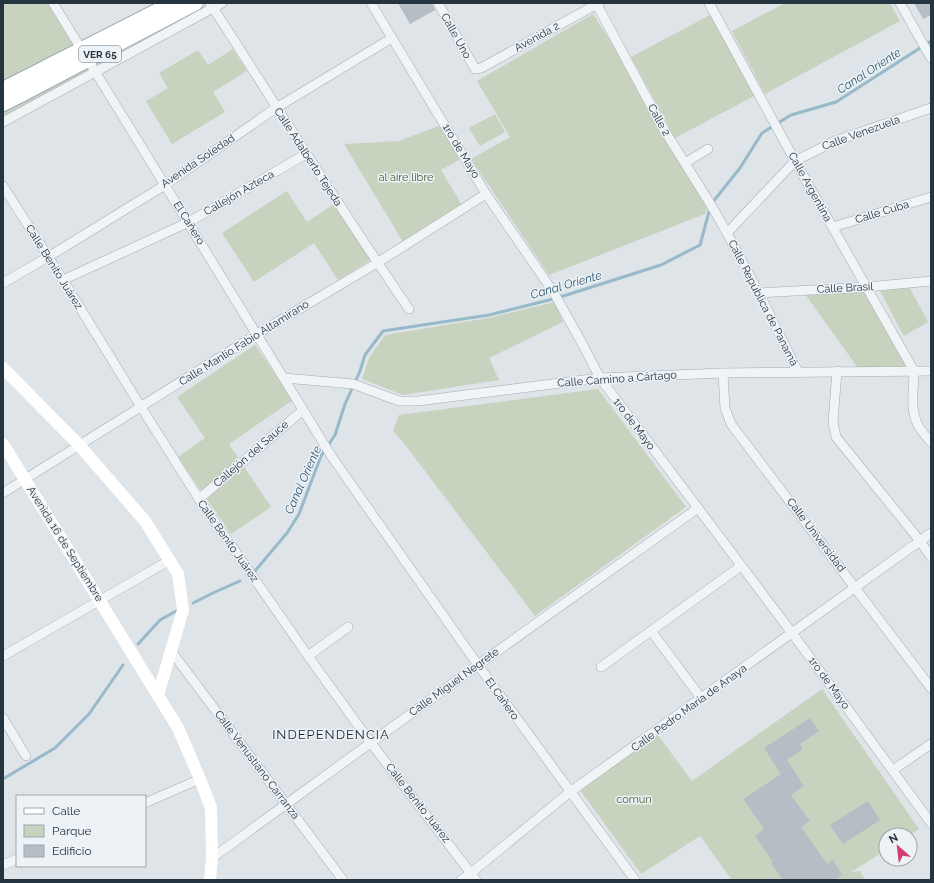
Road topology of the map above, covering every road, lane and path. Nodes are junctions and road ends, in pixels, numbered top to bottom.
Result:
1 (53, 3) edge
2 (172, 3) edge
3 (196, 3) edge
4 (222, 3) edge
5 (371, 3) edge
6 (438, 3) edge
7 (597, 3) edge
8 (709, 3) edge
9 (900, 3) edge
10 (212, 6) edge
11 (392, 38) junction
12 (929, 55) edge
13 (89, 61) junction
14 (475, 69) joint
15 (3, 89) edge
16 (3, 104) edge
17 (276, 108) junction
18 (931, 108) edge
19 (3, 122) edge
20 (708, 149) dead end
21 (306, 154) junction
22 (795, 161) junction
23 (685, 163) junction
24 (165, 185) junction
25 (3, 186) edge
26 (486, 194) junction
27 (931, 197) edge
28 (189, 222) junction
29 (833, 227) junction
30 (727, 233) junction
31 (48, 257) junction
32 (377, 263) junction
33 (63, 280) junction
34 (931, 281) edge
35 (3, 283) edge
36 (867, 287) junction
37 (760, 292) junction
38 (409, 308) dead end
39 (257, 334) junction
40 (3, 368) edge
41 (931, 370) edge
42 (837, 371) junction
43 (914, 371) junction
44 (798, 372) junction
45 (723, 373) junction
46 (284, 378) junction
47 (600, 378) junction
48 (140, 407) junction
49 (303, 410) junction
50 (931, 442) edge
51 (3, 444) edge
52 (80, 445) junction
53 (24, 479) junction
54 (3, 493) edge
55 (199, 499) junction
56 (698, 508) junction
57 (931, 533) edge
58 (920, 541) junction
59 (931, 556) edge
60 (170, 560) junction
61 (741, 566) junction
62 (856, 588) junction
63 (100, 601) junction
64 (348, 627) dead end
65 (650, 631) junction
66 (792, 633) junction
67 (171, 651) junction
68 (3, 656) edge
69 (308, 656) junction
70 (478, 665) junction
71 (601, 666) dead end
72 (931, 688) edge
73 (158, 695) junction
74 (701, 698) junction
75 (3, 718) edge
76 (371, 743) junction
77 (931, 744) edge
78 (26, 756) dead end
79 (892, 770) junction
80 (200, 779) junction
81 (570, 792) junction
82 (146, 803) edge
83 (286, 804) junction
84 (931, 823) edge
85 (212, 858) junction
86 (16, 859) edge
87 (3, 865) edge
88 (474, 877) edge
89 (210, 880) edge
90 (343, 880) edge
91 (461, 880) edge
92 (634, 880) edge

1 - 13 street, El Cañero
2 - 13 main road, VER 65
3 - 13 main road, VER 65
4 - 10 street
5 - 11 street, 1ro de Mayo
6 - 14 street, Calle Uno
7 - 14 street, Avenida 2
7 - 23 street, Calle 2
8 - 22 street, Calle Argentina
9 - 12 street
10 - 13 street
10 - 17 street, Calle Adalberto Tejeda
11 - 17 street, Avenida Soledad
11 - 26 street, 1ro de Mayo
13 - 15 main road, VER 65
13 - 16 main road, VER 65
13 - 19 street
13 - 24 street, El Cañero
17 - 21 street, Calle Adalberto Tejeda
17 - 24 street, Avenida Soledad
18 - 22 street, Calle Venezuela
20 - 23 street
21 - 28 street, Callejón Azteca
21 - 32 street, Calle Adalberto Tejeda
22 - 29 street, Calle Argentina
22 - 30 street, Calle Venezuela
23 - 30 street, Calle 2
24 - 28 street, El Cañero
24 - 31 street, Avenida Soledad
25 - 31 street, Calle Benito Juárez
26 - 32 street, Calle Manlio Fabio Altamirano
26 - 47 street, 1ro de Mayo
27 - 29 street, Calle Cuba
28 - 33 street, Callejón Azteca
28 - 39 street, El Cañero
29 - 36 street, Calle Argentina
30 - 37 street, Calle República de Panamá
31 - 33 street, Calle Benito Juárez
31 - 35 street, Avenida Soledad
32 - 38 street, Calle Adalberto Tejeda
32 - 39 street, Calle Manlio Fabio Altamirano
33 - 48 street, Calle Benito Juárez
34 - 36 street, Calle Brasil
36 - 37 street, Calle Brasil
36 - 43 street, Calle Argentina
37 - 44 street, Calle República de Panamá
39 - 46 street, El Cañero
39 - 48 street, Calle Manlio Fabio Altamirano
40 - 52 main road
41 - 43 street, Calle Camino a Cártago
42 - 43 street, Calle Camino a Cártago
42 - 44 street, Calle Camino a Cártago
42 - 58 street
43 - 50 street
44 - 45 street, Calle Camino a Cártago
45 - 47 street, Calle Camino a Cártago
45 - 62 street, Calle Universidad
46 - 47 street, Calle Camino a Cártago
46 - 49 street, El Cañero
47 - 56 street, 1ro de Mayo
48 - 52 street, Calle Manlio Fabio Altamirano
48 - 55 street, Calle Benito Juárez
49 - 55 street, Callejón del Sauce
49 - 70 street, El Cañero
51 - 53 main road, Avenida 16 de Septiembre
52 - 53 street, Calle Manlio Fabio Altamirano
52 - 60 main road
53 - 54 street, Calle Manlio Fabio Altamirano
53 - 63 main road, Avenida 16 de Septiembre
55 - 69 street, Calle Benito Juárez
56 - 61 street, 1ro de Mayo
56 - 70 street, Calle Miguel Negrete
57 - 58 street, Calle Pedro María de Anaya
58 - 59 street
58 - 62 street, Calle Pedro María de Anaya
60 - 63 street
60 - 67 main road
61 - 65 street
61 - 66 street, 1ro de Mayo
62 - 66 street, Calle Pedro María de Anaya
62 - 72 street, Calle Universidad
63 - 68 street
63 - 73 main road, Avenida 16 de Septiembre
64 - 69 street
65 - 71 street
65 - 74 street
66 - 74 street, Calle Pedro María de Anaya
66 - 79 street, 1ro de Mayo
67 - 73 main road
67 - 83 street, Calle Venustiano Carranza
69 - 76 street, Calle Benito Juárez
70 - 76 street, Calle Miguel Negrete
70 - 81 street, El Cañero
73 - 80 main road, Avenida 16 de Septiembre
74 - 81 street, Calle Pedro María de Anaya
75 - 78 street
76 - 83 street, Calle Miguel Negrete
76 - 88 street, Calle Benito Juárez
77 - 79 street
79 - 84 street, 1ro de Mayo
80 - 82 street
80 - 85 main road, Avenida 16 de Septiembre
81 - 88 street, Calle Pedro María de Anaya
81 - 92 street, El Cañero
83 - 85 street, Calle Miguel Negrete
83 - 90 street, Calle Venustiano Carranza
85 - 89 main road, Avenida 16 de Septiembre
86 - 87 street
88 - 91 street, Calle Pedro María de Anaya

